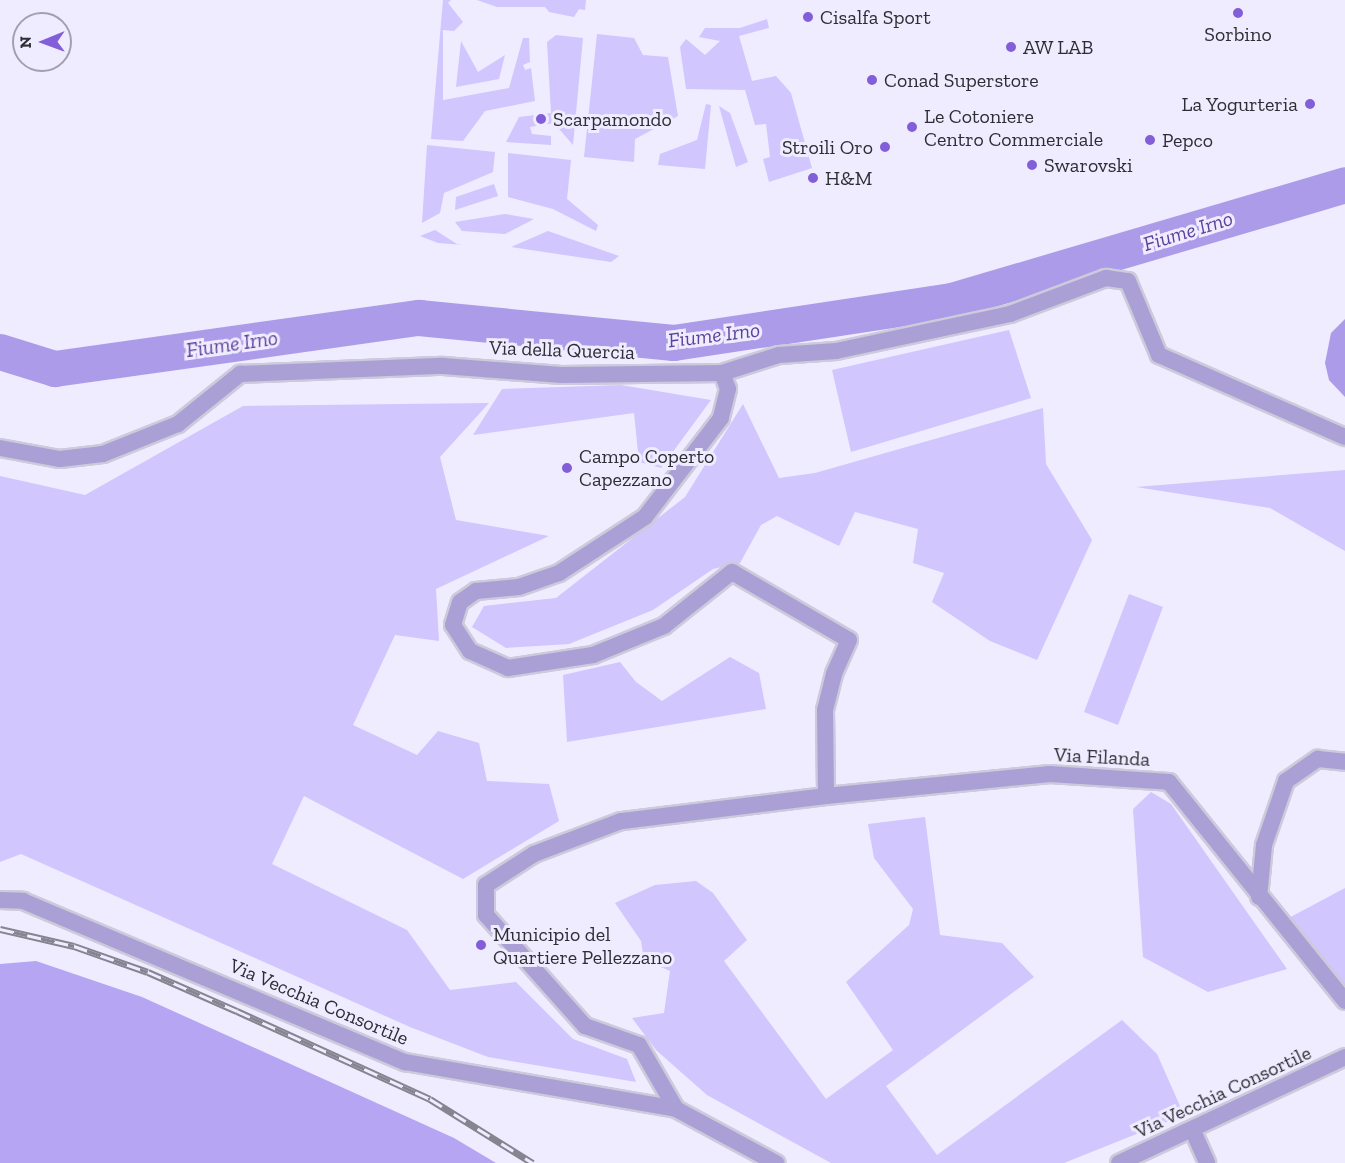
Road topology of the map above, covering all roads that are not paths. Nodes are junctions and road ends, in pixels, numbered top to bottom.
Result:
1 (722, 373) junction
2 (1345, 437) edge
3 (0, 448) edge
4 (1345, 762) edge
5 (826, 796) junction
6 (1259, 897) junction
7 (0, 900) edge
8 (1345, 1001) edge
9 (1345, 1057) edge
10 (676, 1108) junction
11 (1193, 1131) junction
12 (776, 1163) edge
13 (1119, 1163) edge
14 (1207, 1163) edge

1 - 2 street, Via della Quercia
1 - 3 street, Via della Quercia
1 - 5 street
4 - 6 street
5 - 6 street, Via Filanda
5 - 10 street
6 - 8 street, Via Filanda
7 - 10 street, Via Vecchia Consortile
9 - 11 street, Via Vecchia Consortile
10 - 12 street, Via Vecchia Consortile
11 - 13 street, Via Vecchia Consortile
11 - 14 street

